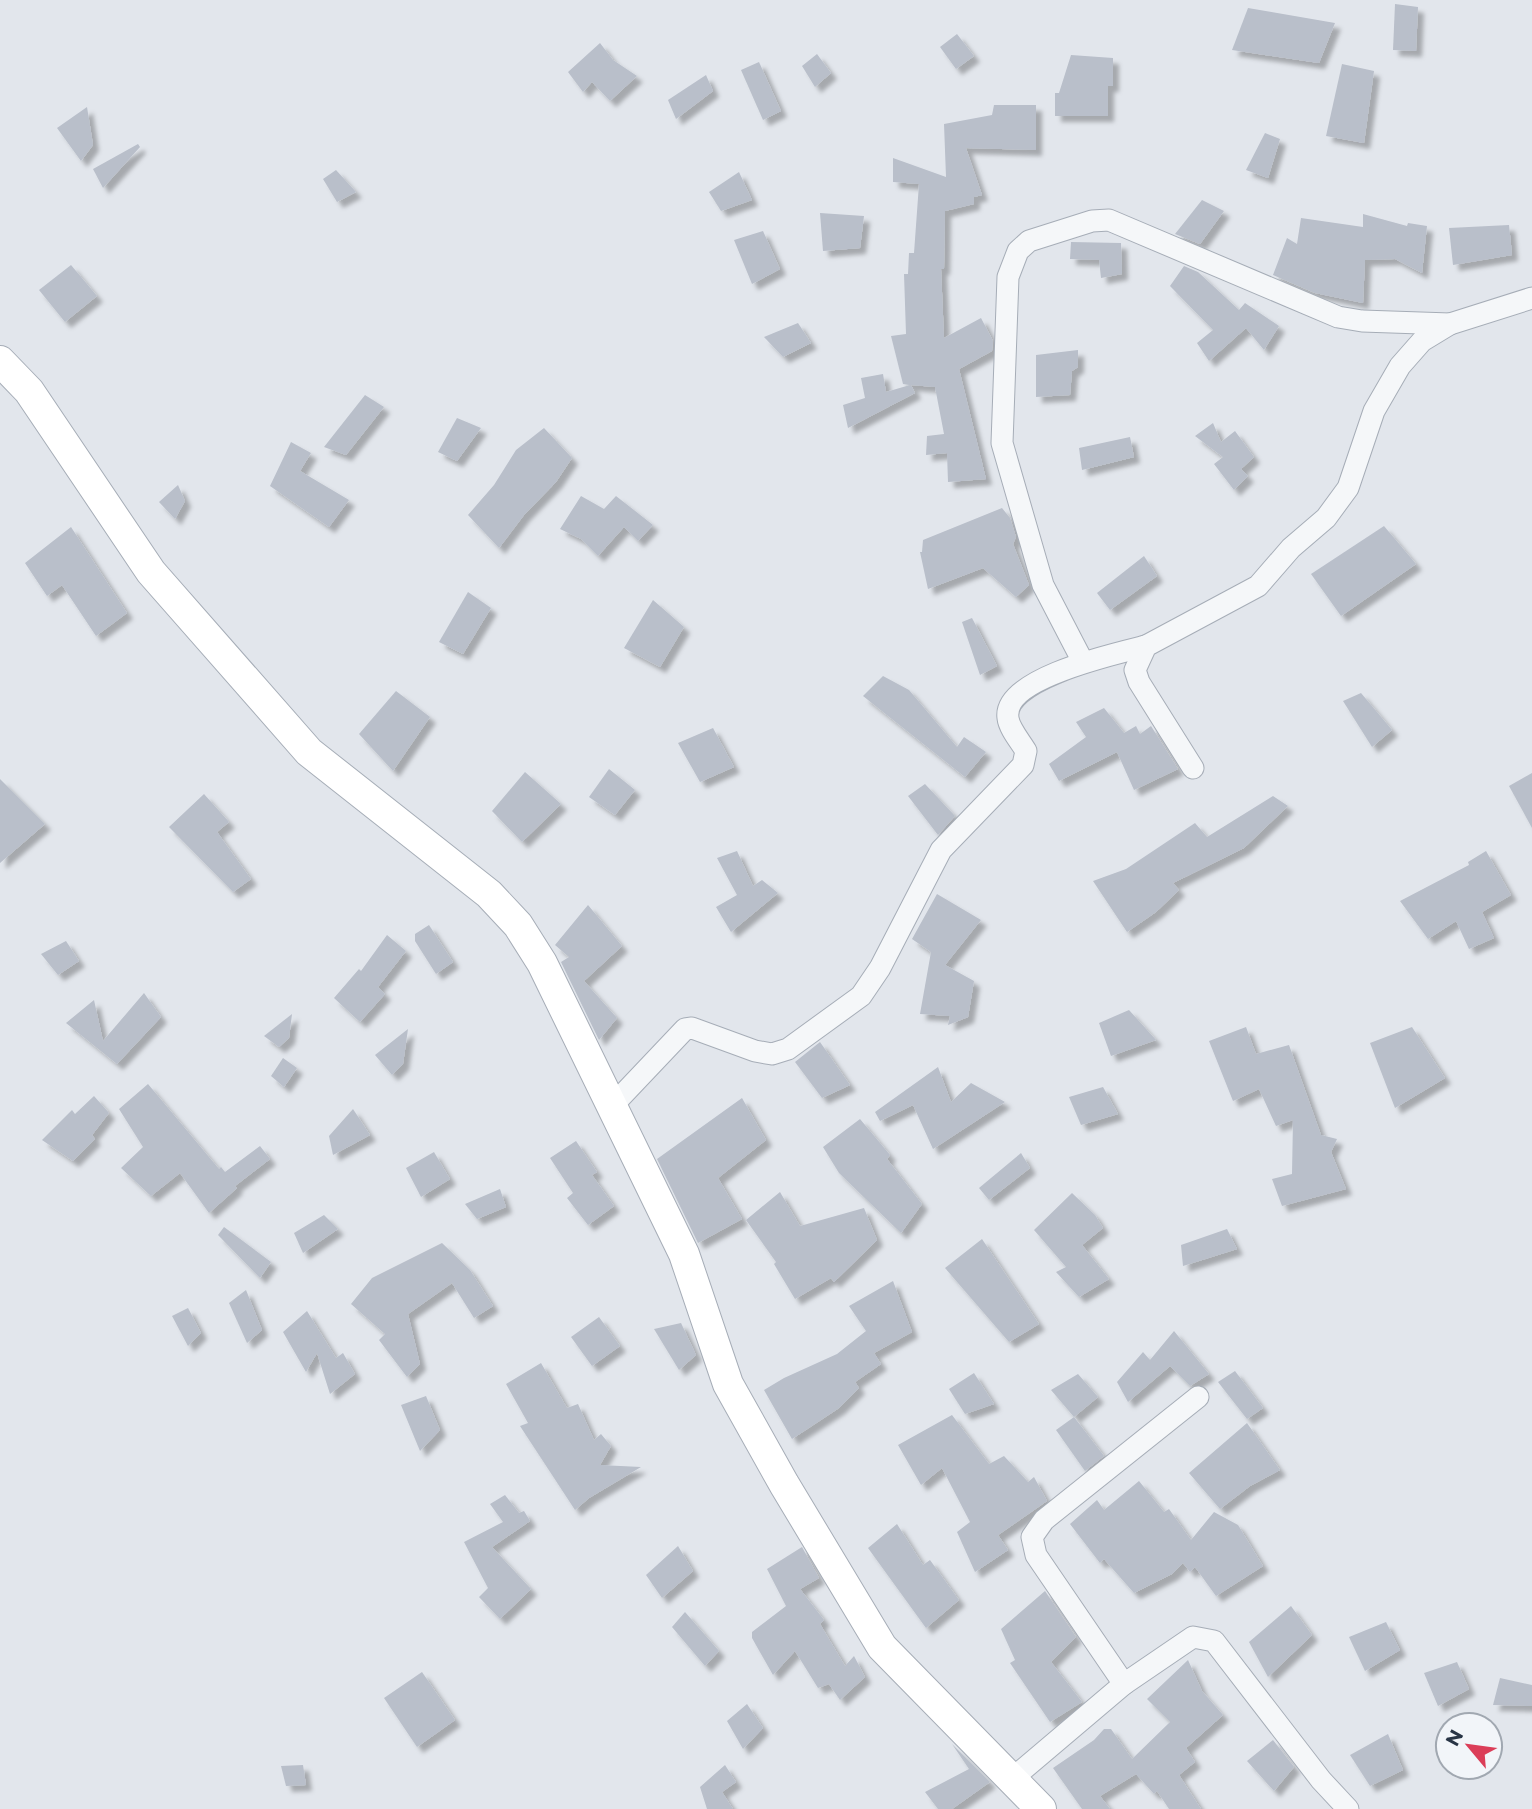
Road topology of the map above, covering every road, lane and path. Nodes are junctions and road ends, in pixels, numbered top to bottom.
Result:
1 (1532, 298) edge
2 (1450, 324) junction
3 (0, 361) edge
4 (1146, 646) junction
5 (1083, 662) junction
6 (1193, 768) dead end
7 (612, 1106) junction
8 (1198, 1397) dead end
9 (1125, 1684) junction
10 (1013, 1778) junction
11 (1041, 1809) edge
12 (1348, 1809) edge

1 - 2 street
2 - 4 street
2 - 5 street
3 - 7 street
4 - 5 street
4 - 6 street
5 - 7 street
7 - 10 street
8 - 9 street
9 - 10 street
9 - 12 street
10 - 11 street

